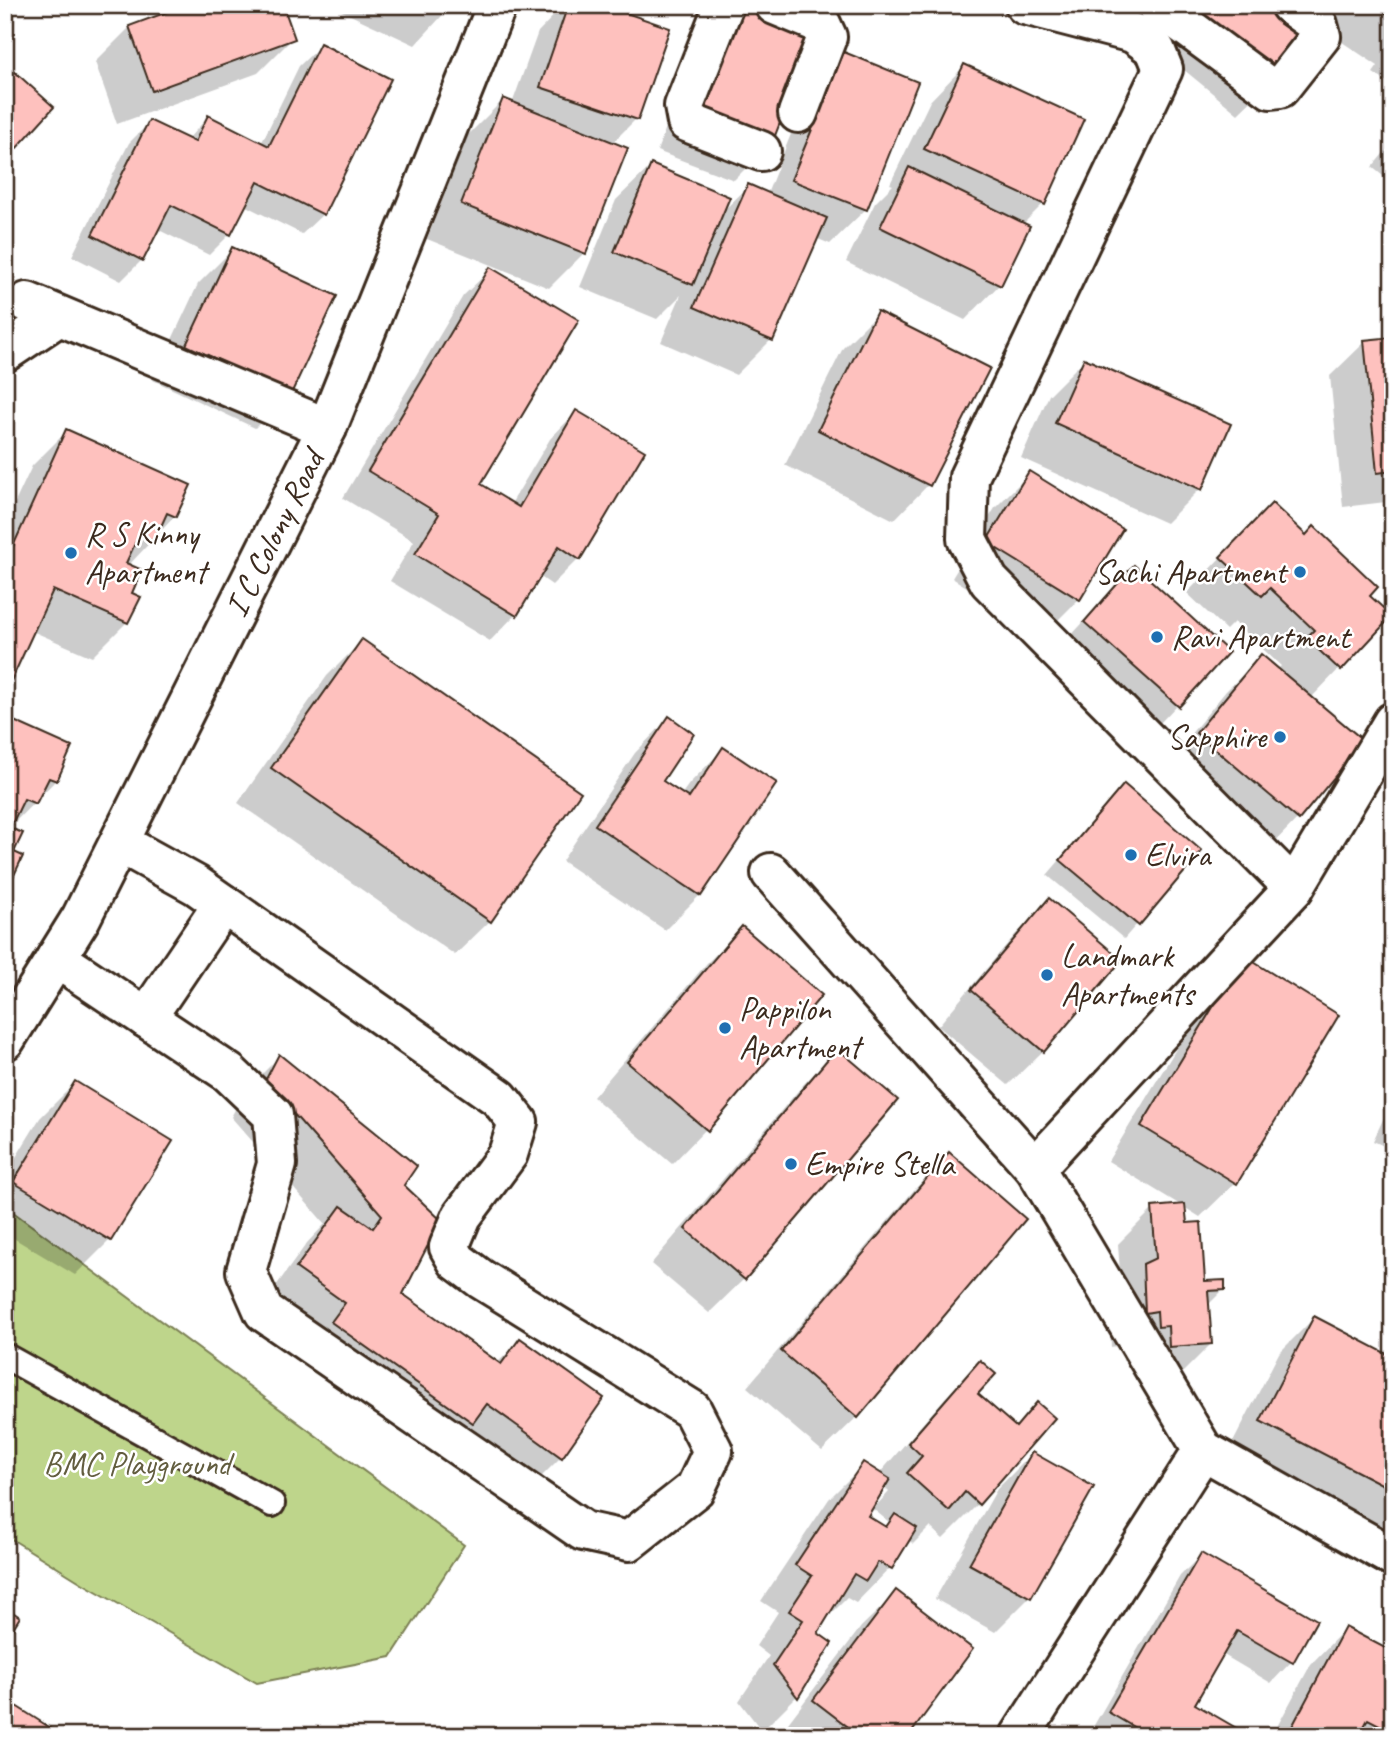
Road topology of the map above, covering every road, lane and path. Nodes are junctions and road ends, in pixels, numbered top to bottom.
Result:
1 (497, 5) edge
2 (724, 5) edge
3 (775, 5) edge
4 (1025, 5) edge
5 (1290, 5) edge
6 (1147, 15) edge
7 (798, 113) dead end
8 (761, 151) dead end
9 (5, 352) edge
10 (327, 428) junction
11 (1393, 722) edge
12 (120, 843) junction
13 (771, 873) dead end
14 (1294, 888) junction
15 (223, 904) junction
16 (56, 958) junction
17 (146, 1018) junction
18 (5, 1040) edge
19 (1034, 1168) junction
20 (5, 1356) edge
21 (1203, 1450) junction
22 (272, 1504) dead end
23 (1393, 1557) edge
24 (1020, 1736) edge

1 - 10 street, I C Colony Road
2 - 8 street
3 - 7 street
4 - 6 street
5 - 6 street
6 - 14 street
9 - 10 street
10 - 12 street, I C Colony Road
11 - 14 street
12 - 15 street
12 - 16 street, I C Colony Road
13 - 19 street
14 - 19 street
15 - 17 street
15 - 17 street
16 - 17 street
16 - 18 street, I C Colony Road
19 - 21 street
20 - 22 lane
21 - 23 street
21 - 24 street

